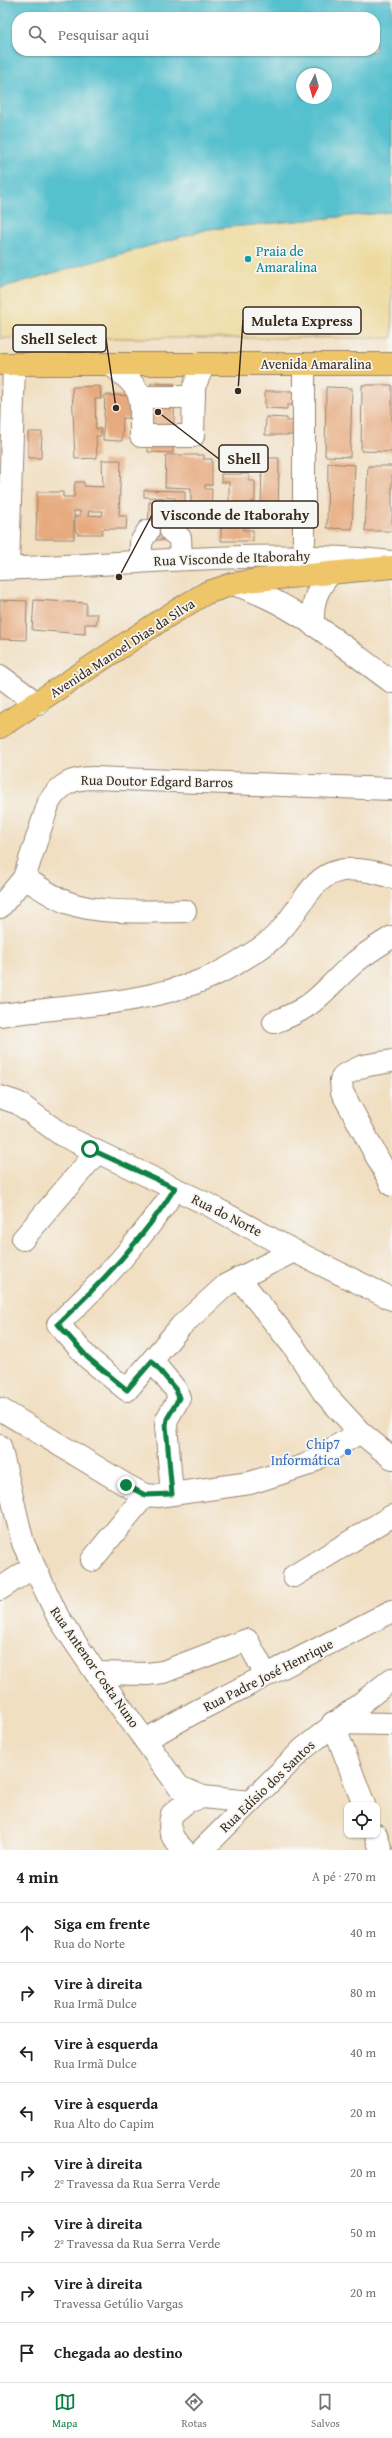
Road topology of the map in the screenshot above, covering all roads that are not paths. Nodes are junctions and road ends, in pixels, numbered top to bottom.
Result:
1 (7, 364) edge
2 (110, 364) junction
3 (204, 364) junction
4 (304, 364) junction
5 (392, 364) edge
6 (141, 397) junction
7 (194, 397) junction
8 (148, 531) dead end
9 (171, 531) dead end
10 (304, 542) dead end
11 (181, 558) junction
12 (141, 561) junction
13 (392, 562) edge
14 (392, 567) edge
15 (4, 569) edge
16 (332, 572) junction
17 (233, 584) junction
18 (314, 625) junction
19 (0, 676) edge
20 (392, 682) edge
21 (38, 704) junction
22 (0, 727) edge
23 (392, 789) edge
24 (392, 877) edge
25 (24, 878) junction
26 (0, 906) edge
27 (185, 911) dead end
28 (392, 937) edge
29 (0, 1015) edge
30 (274, 1022) dead end
31 (392, 1061) edge
32 (0, 1097) edge
33 (97, 1152) junction
34 (386, 1163) edge
35 (392, 1184) edge
36 (175, 1188) junction
37 (23, 1239) dead end
38 (294, 1251) junction
39 (238, 1278) junction
40 (392, 1299) edge
41 (152, 1361) junction
42 (0, 1409) edge
43 (360, 1432) junction
44 (0, 1446) edge
45 (392, 1458) edge
46 (172, 1494) junction
47 (145, 1495) junction
48 (392, 1516) edge
49 (92, 1560) dead end
50 (33, 1566) junction
51 (294, 1576) dead end
52 (0, 1589) edge
53 (392, 1611) edge
54 (96, 1673) junction
55 (266, 1675) junction
56 (392, 1679) edge
57 (333, 1723) junction
58 (392, 1724) edge
59 (145, 1740) junction
60 (203, 1797) junction
61 (250, 1802) junction
62 (363, 1802) edge
63 (377, 1838) edge
64 (184, 1850) edge
65 (202, 1850) edge
66 (381, 1850) edge

1 - 2 main road, Avenida Amaralina
1 - 15 street
2 - 3 main road, Avenida Amaralina
2 - 6 street
3 - 4 main road, Avenida Amaralina
3 - 7 street
4 - 5 main road, Avenida Amaralina
4 - 10 street
6 - 7 street
6 - 7 street
8 - 12 street
9 - 11 street
11 - 12 street, Rua Visconde de Itaborahy
11 - 13 street, Rua Visconde de Itaborahy
12 - 15 street, Rua Visconde de Itaborahy
14 - 16 main road, Avenida Manoel Dias da Silva
16 - 17 main road, Avenida Manoel Dias da Silva
16 - 18 street
17 - 18 street
17 - 21 main road, Avenida Manoel Dias da Silva
18 - 20 street
19 - 21 street
21 - 22 main road, Avenida Manoel Dias da Silva
23 - 25 street, Rua Doutor Edgard Barros
24 - 29 street
25 - 26 street, Rua Doutor Edgard Barros
25 - 27 street
28 - 30 street
31 - 34 street
32 - 33 street, Rua do Norte
33 - 36 street, Rua do Norte
33 - 37 street
34 - 35 street
36 - 38 street, Rua do Norte
36 - 41 street
38 - 39 street
38 - 40 street, Rua do Norte
39 - 41 street
39 - 43 street
41 - 46 street
42 - 47 street
43 - 45 street
43 - 46 street
44 - 50 street, Rua Antenor Costa Nuno
46 - 47 street
47 - 49 street
48 - 51 street
50 - 52 street
50 - 54 street, Rua Antenor Costa Nuno
53 - 55 street, Rua Padre José Henrique
54 - 55 street
54 - 59 street, Rua Antenor Costa Nuno
55 - 59 street, Rua Padre José Henrique
56 - 57 street, Rua Edísio dos Santos
57 - 58 street
57 - 61 street, Rua Edísio dos Santos
57 - 62 street
59 - 60 street, Rua Antenor Costa Nuno
60 - 61 street, Rua Antenor Costa Nuno
60 - 64 street, Rua Antenor Costa Nuno
61 - 65 street, Rua Edísio dos Santos
63 - 66 street

